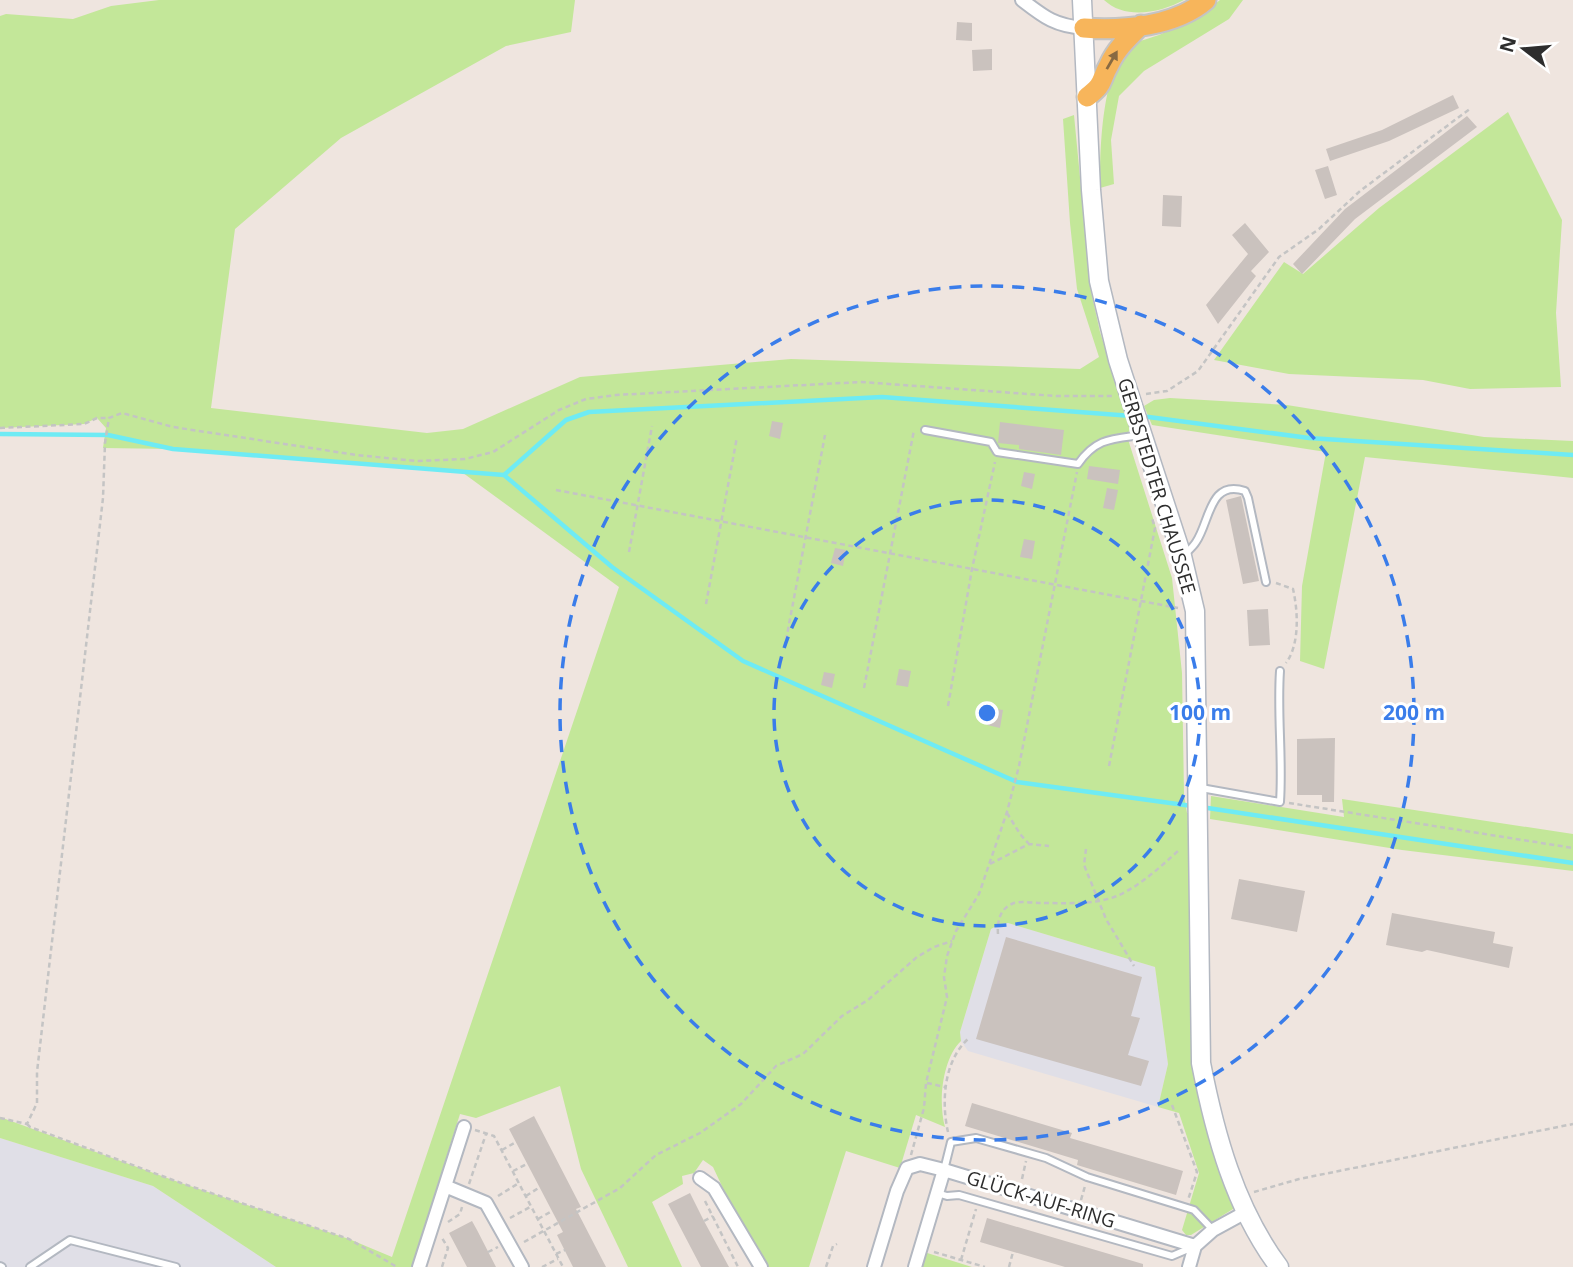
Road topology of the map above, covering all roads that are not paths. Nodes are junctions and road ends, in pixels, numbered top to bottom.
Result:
1 (1022, 0) edge
2 (1082, 0) edge
3 (1206, 0) edge
4 (1141, 25) junction
5 (1084, 28) junction
6 (1087, 97) junction
7 (1136, 415) junction
8 (925, 430) road end
9 (1182, 556) junction
10 (1266, 582) road end
11 (1280, 671) road end
12 (1199, 793) junction
13 (464, 1127) road end
14 (944, 1170) junction
15 (700, 1178) road end
16 (446, 1186) junction
17 (937, 1193) junction
18 (1243, 1204) junction
19 (1213, 1230) junction
20 (1195, 1246) junction
21 (30, 1267) edge
22 (176, 1267) edge
23 (419, 1267) edge
24 (522, 1267) edge
25 (761, 1267) edge
26 (874, 1267) edge
27 (915, 1267) edge
28 (1189, 1267) edge
29 (1279, 1267) edge

1 - 5 street
2 - 5 main road, GERBSTEDTER CHAUSSEE
3 - 4 main road
4 - 5 main road
6 -> 4 main road
5 - 6 main road, GERBSTEDTER CHAUSSEE
6 - 7 main road, GERBSTEDTER CHAUSSEE
7 - 8 lane
7 - 9 main road, GERBSTEDTER CHAUSSEE
9 - 10 lane
9 - 12 main road, GERBSTEDTER CHAUSSEE
11 - 12 lane
12 - 18 main road, GERBSTEDTER CHAUSSEE
13 - 16 street
14 - 17 street, GLÜCK-AUF-RING
14 - 19 lane
14 - 20 street, GLÜCK-AUF-RING
14 - 26 street
15 - 25 street
16 - 23 street
16 - 24 street
17 - 20 lane
17 - 27 street, GLÜCK-AUF-RING
18 - 19 street
18 - 29 main road, GERBSTEDTER CHAUSSEE
19 - 20 street
20 - 28 street
21 - 22 lane

